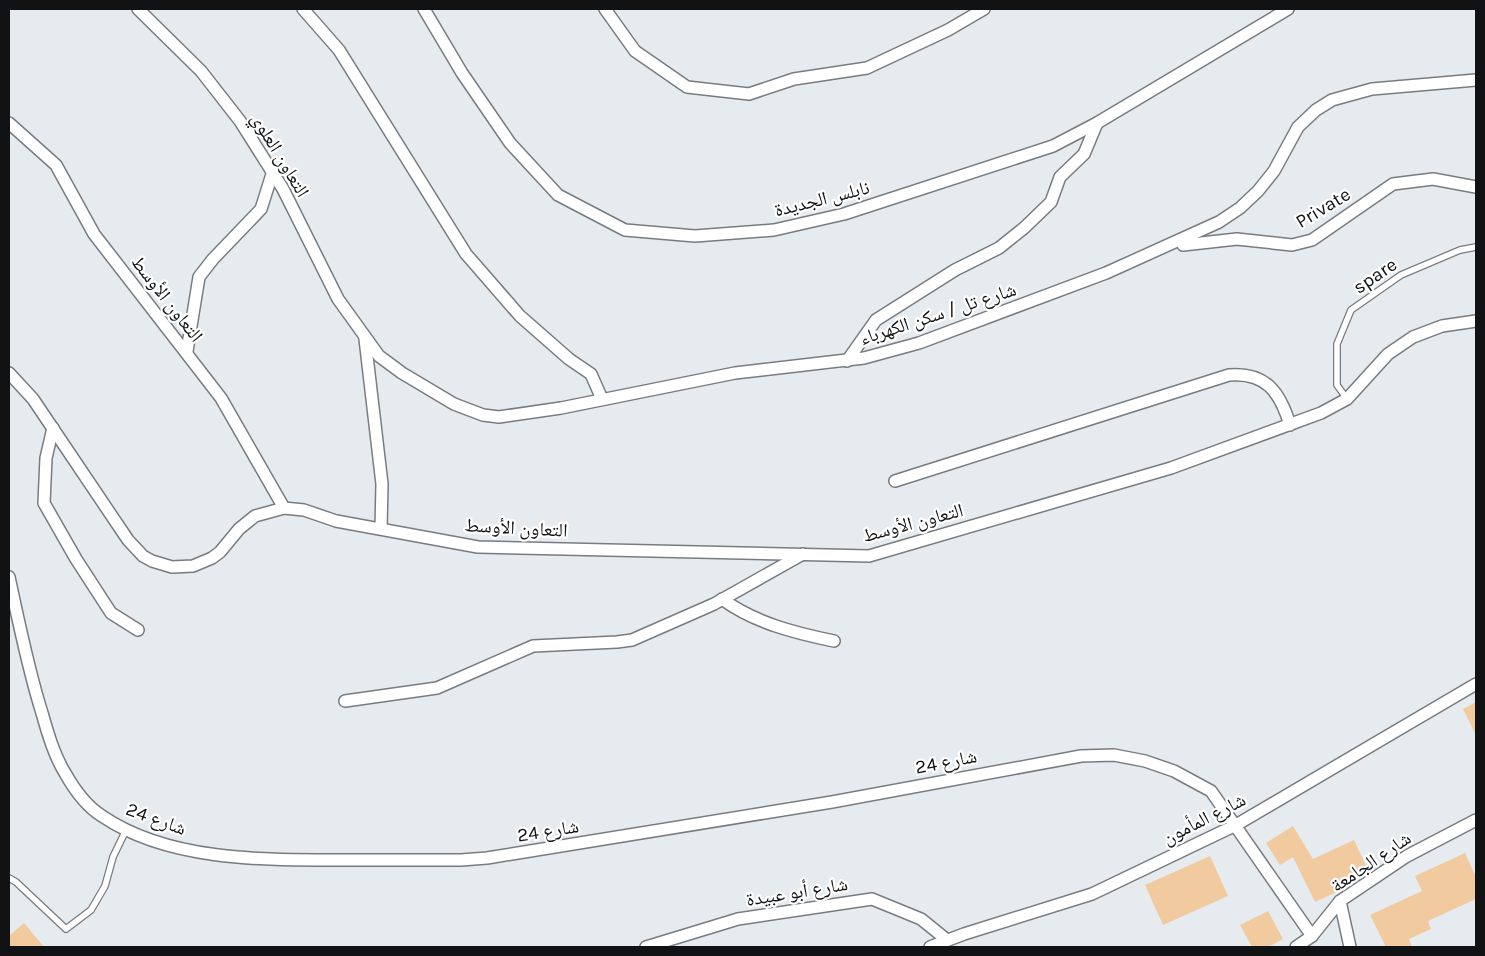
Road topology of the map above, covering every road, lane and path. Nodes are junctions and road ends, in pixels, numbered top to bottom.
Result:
1 (138, 9) edge
2 (304, 9) edge
3 (424, 9) edge
4 (605, 9) edge
5 (984, 9) edge
6 (1288, 9) edge
7 (1476, 80) edge
8 (9, 123) edge
9 (1097, 123) junction
10 (273, 171) junction
11 (1476, 187) edge
12 (1183, 245) dead end
13 (1476, 247) edge
14 (1476, 321) edge
15 (365, 339) junction
16 (187, 351) junction
17 (847, 362) junction
18 (9, 372) edge
19 (602, 399) junction
20 (1347, 399) junction
21 (1290, 425) junction
22 (53, 428) junction
23 (895, 481) dead end
24 (284, 508) junction
25 (381, 529) junction
26 (803, 554) junction
27 (9, 577) edge
28 (722, 599) junction
29 (138, 630) dead end
30 (834, 641) dead end
31 (1476, 684) edge
32 (345, 701) dead end
33 (1476, 820) edge
34 (1236, 825) junction
35 (126, 830) junction
36 (9, 878) edge
37 (1340, 901) junction
38 (1312, 936) junction
39 (947, 940) junction
40 (646, 947) edge
41 (930, 947) edge
42 (1296, 947) edge
43 (1350, 947) edge

1 - 10 street, التعاون العلوي
2 - 19 street
3 - 9 street, نابلس الجديدة
4 - 5 street
6 - 9 street, نابلس الجديدة
7 - 17 street, شارع تل / سكن الكهرباء
8 - 16 street, التعاون الأوسط
9 - 17 street
10 - 15 street, التعاون العلوي
10 - 16 street
11 - 12 street, Private
13 - 20 lane, spare
14 - 20 street, التعاون الأوسط
15 - 19 street, شارع تل / سكن الكهرباء
15 - 25 street
16 - 24 street, التعاون الأوسط
17 - 19 street, شارع تل / سكن الكهرباء
18 - 22 street, التعاون الأوسط
20 - 21 street, التعاون الأوسط
21 - 23 street
21 - 26 street, التعاون الأوسط
22 - 24 street, التعاون الأوسط
22 - 29 street
24 - 25 street, التعاون الأوسط
25 - 26 street, التعاون الأوسط
26 - 28 street
27 - 35 street, شارع 24
28 - 30 street
28 - 32 street
31 - 34 street, شارع المأمون
33 - 37 street, شارع الجامعة
34 - 35 street, شارع 24
34 - 38 street, شارع 24
34 - 39 street, شارع المأمون
35 - 36 lane
37 - 38 street, شارع الجامعة
37 - 43 street
38 - 42 street, شارع الجامعة
39 - 40 street, شارع أبو عبيدة
39 - 41 street, شارع المأمون

